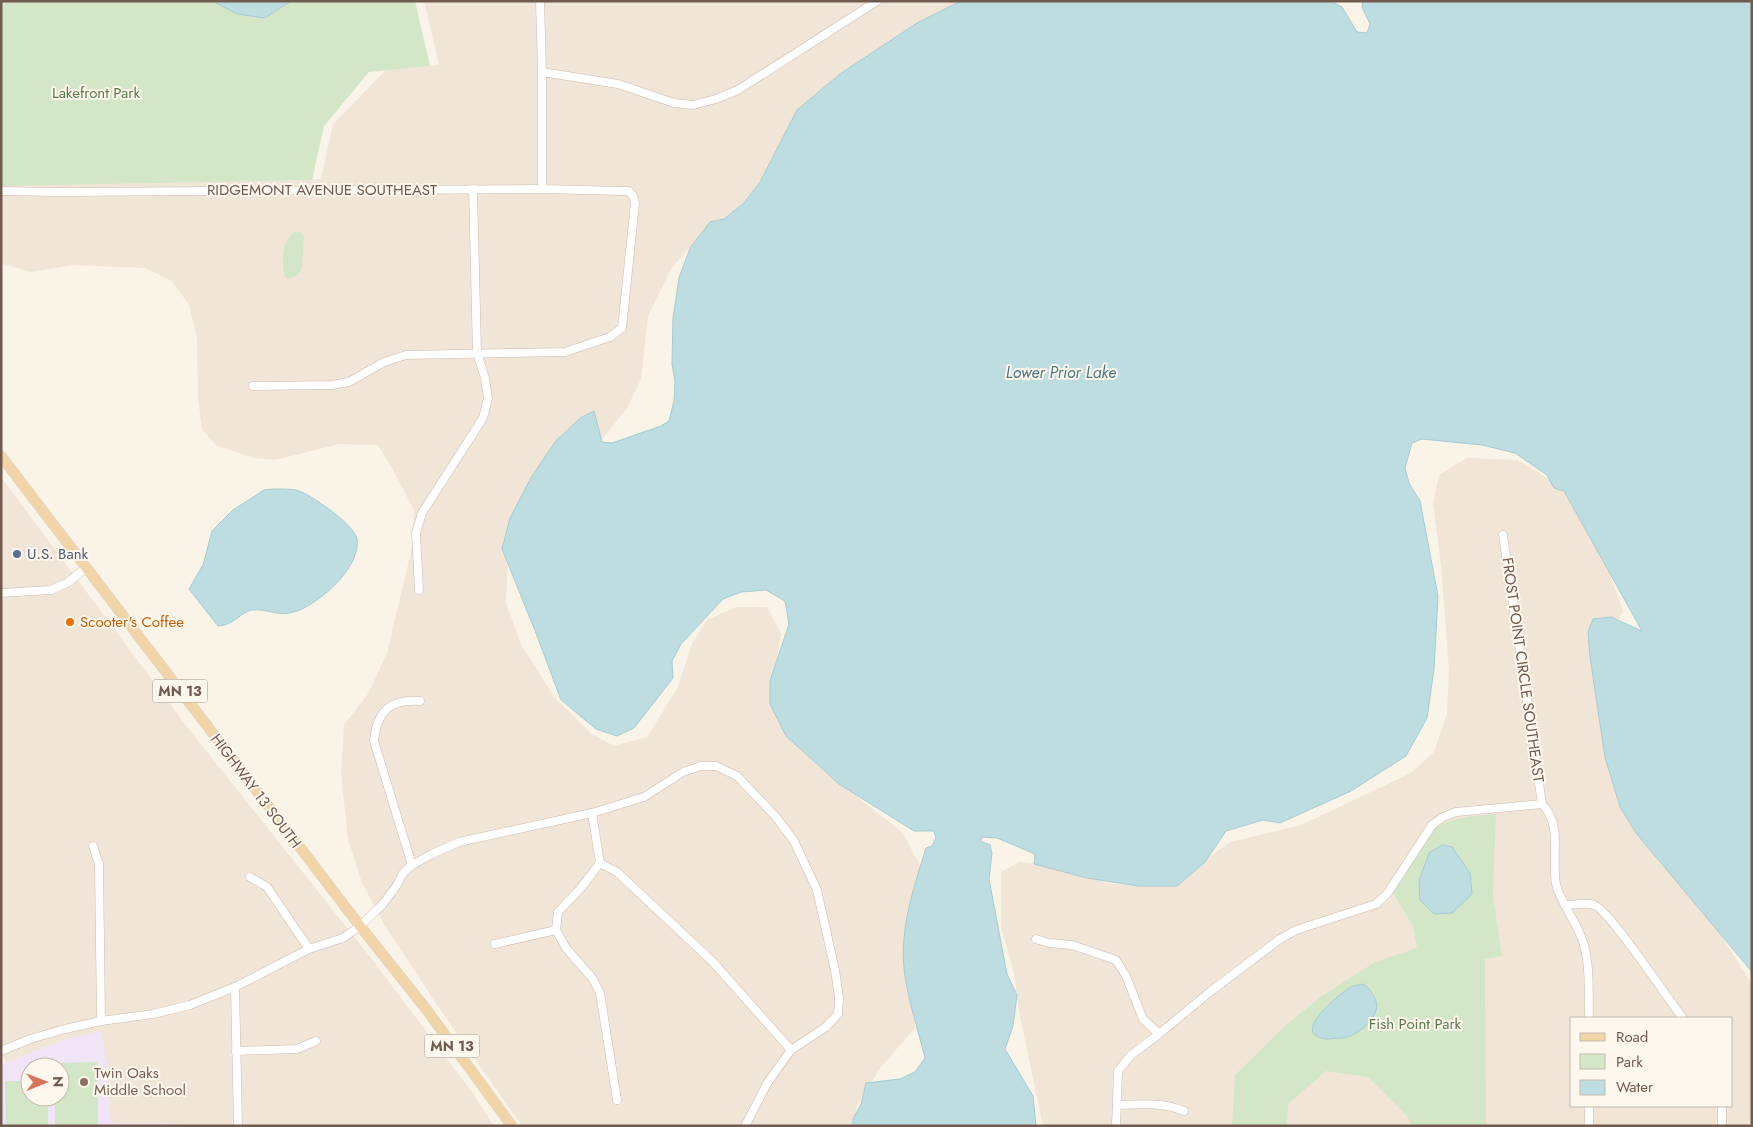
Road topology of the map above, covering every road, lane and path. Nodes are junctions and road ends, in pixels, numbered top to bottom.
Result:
1 (540, 1) edge
2 (877, 1) edge
3 (542, 72) junction
4 (473, 189) junction
5 (542, 189) junction
6 (1, 191) edge
7 (477, 353) junction
8 (252, 386) dead end
9 (1, 456) edge
10 (1503, 535) dead end
11 (86, 568) junction
12 (419, 590) dead end
13 (1, 592) edge
14 (420, 701) dead end
15 (1542, 804) junction
16 (592, 813) junction
17 (93, 846) dead end
18 (600, 863) junction
19 (412, 865) junction
20 (250, 877) dead end
21 (1566, 905) junction
22 (360, 926) junction
23 (556, 930) junction
24 (1036, 938) dead end
25 (495, 944) dead end
26 (309, 949) junction
27 (235, 987) junction
28 (1589, 1017) edge
29 (1682, 1017) edge
30 (101, 1021) junction
31 (1159, 1034) junction
32 (316, 1042) dead end
33 (791, 1050) junction
34 (1, 1051) edge
35 (236, 1051) junction
36 (617, 1100) dead end
37 (1116, 1104) junction
38 (1589, 1107) edge
39 (1722, 1107) edge
40 (1184, 1111) dead end
41 (238, 1126) edge
42 (512, 1126) edge
43 (746, 1126) edge
44 (1116, 1126) edge
45 (1589, 1126) edge
46 (1722, 1126) edge

1 - 3 street
2 - 3 street
3 - 5 street
4 - 5 street, RIDGEMONT AVENUE SOUTHEAST
4 - 6 street, RIDGEMONT AVENUE SOUTHEAST
4 - 7 street
5 - 7 street, RIDGEMONT AVENUE SOUTHEAST
7 - 8 street
7 - 12 street
9 - 11 main road, HIGHWAY 13 SOUTH / MN 13
10 - 15 street, FROST POINT CIRCLE SOUTHEAST
11 - 13 street
11 - 22 main road, HIGHWAY 13 SOUTH / MN 13
14 - 19 street
15 - 21 street
15 - 31 street
16 - 18 street
16 - 19 street
16 - 33 street
17 - 30 street
18 - 23 street
18 - 33 street
19 - 22 street
20 - 26 street
21 - 28 street
21 - 29 street
22 - 26 street
22 - 42 main road, HIGHWAY 13 SOUTH / MN 13
23 - 25 street
23 - 36 street
24 - 31 street
26 - 27 street
27 - 30 street
27 - 35 street
30 - 34 street
31 - 37 street
32 - 35 street
33 - 43 street
35 - 41 street
37 - 40 street
37 - 44 street
38 - 45 street
39 - 46 street

